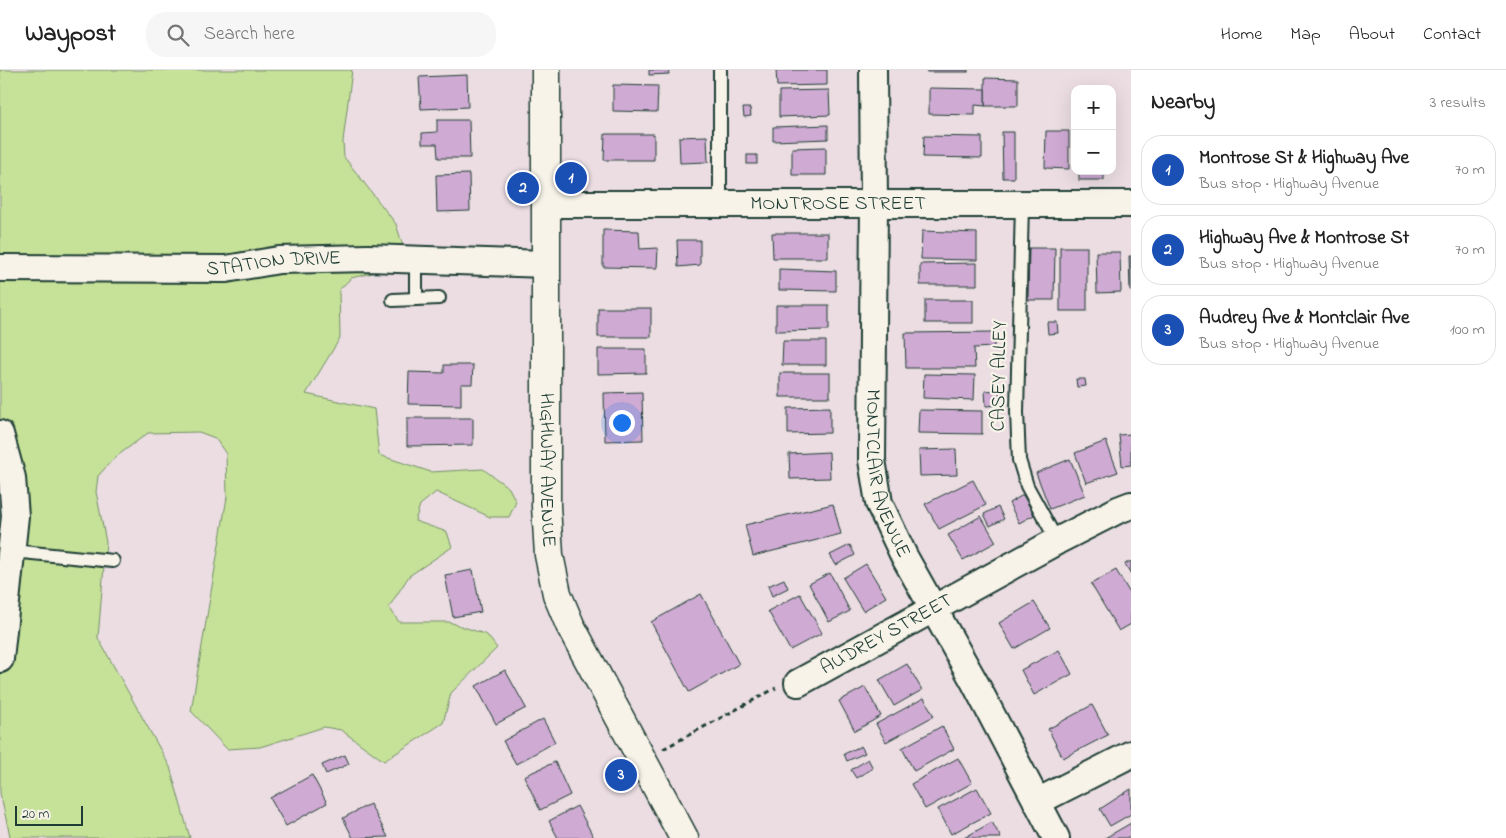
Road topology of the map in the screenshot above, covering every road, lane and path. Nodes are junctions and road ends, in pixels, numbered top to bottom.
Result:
1 (546, 70) edge
2 (720, 70) edge
3 (873, 70) edge
4 (546, 204) junction
5 (874, 204) junction
6 (1022, 204) junction
7 (1131, 204) edge
8 (720, 205) junction
9 (416, 260) junction
10 (546, 264) junction
11 (0, 268) edge
12 (439, 298) dead end
13 (416, 299) junction
14 (393, 300) dead end
15 (0, 434) edge
16 (1131, 506) edge
17 (1057, 540) junction
18 (12, 551) junction
19 (113, 561) dead end
20 (933, 608) junction
21 (0, 659) edge
22 (798, 683) joint
23 (1131, 754) edge
24 (642, 760) junction
25 (1037, 802) junction
26 (684, 838) edge
27 (1056, 838) edge

1 - 4 main road, HIGHWAY AVENUE
2 - 8 lane
3 - 5 street, MONTCLAIR AVENUE
4 - 8 street, MONTROSE STREET
4 - 10 main road, HIGHWAY AVENUE
5 - 6 street, MONTROSE STREET
5 - 8 street, MONTROSE STREET
5 - 20 street, MONTCLAIR AVENUE
6 - 7 street, MONTROSE STREET
6 - 17 lane, CASEY ALLEY
9 - 10 street, STATION DRIVE
9 - 11 street, STATION DRIVE
9 - 13 lane
10 - 24 main road, HIGHWAY AVENUE
12 - 13 lane
13 - 14 lane
15 - 18 street
16 - 17 street, AUDREY STREET
17 - 20 street, AUDREY STREET
18 - 19 lane
18 - 21 street
20 - 22 street, AUDREY STREET
20 - 25 street, MONTCLAIR AVENUE
22 - 24 path, AUDREY STREET
23 - 25 street
24 - 26 main road, HIGHWAY AVENUE
25 - 27 street, MONTCLAIR AVENUE

